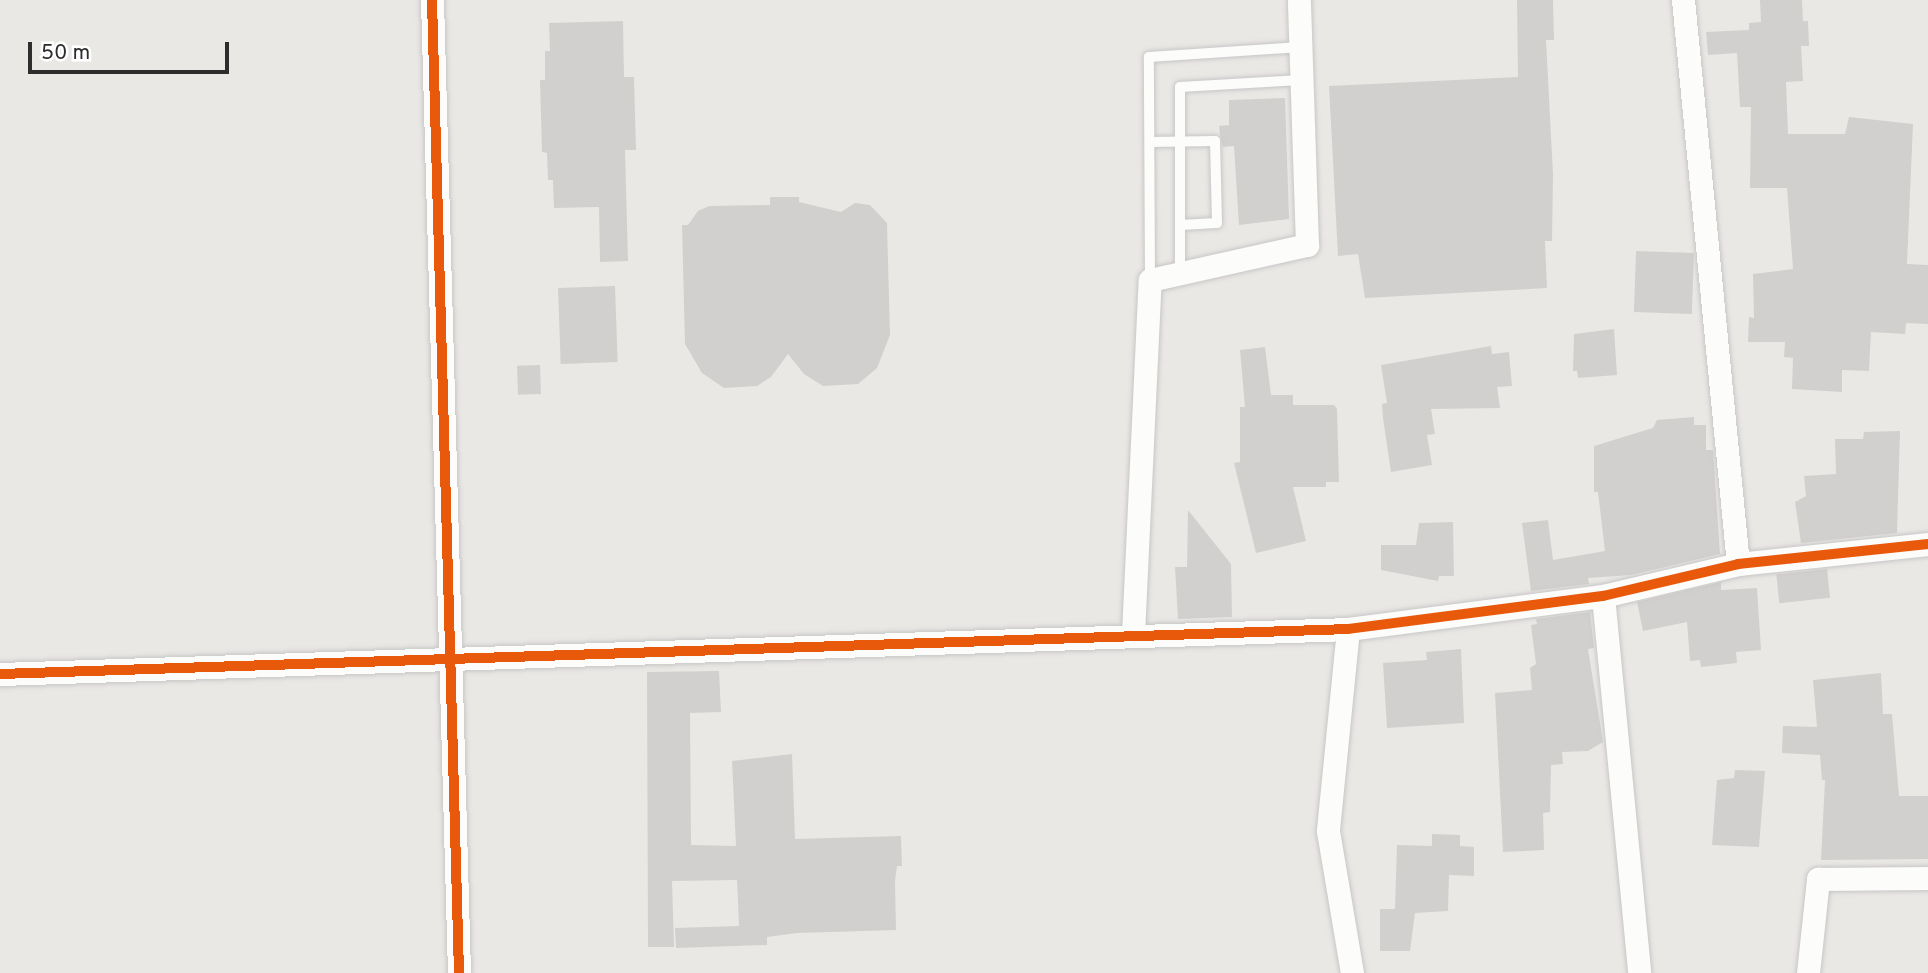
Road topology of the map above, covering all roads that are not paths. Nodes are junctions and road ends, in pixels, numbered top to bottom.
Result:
1 (432, 0) edge
2 (1299, 0) edge
3 (1683, 0) edge
4 (1301, 47) junction
5 (1301, 79) junction
6 (1150, 142) junction
7 (1179, 142) junction
8 (1180, 225) junction
9 (1181, 273) junction
10 (1150, 280) junction
11 (1928, 544) edge
12 (1738, 564) junction
13 (1602, 596) junction
14 (1348, 629) junction
15 (1133, 634) junction
16 (451, 655) junction
17 (0, 674) edge
18 (1928, 878) edge
19 (459, 973) edge
20 (1352, 973) edge
21 (1639, 973) edge
22 (1808, 973) edge

1 - 16 street
2 - 4 street
3 - 12 street
4 - 5 street
4 - 6 lane
5 - 7 lane
5 - 9 street
6 - 7 lane
6 - 10 lane
7 - 8 lane
7 - 8 lane
8 - 9 lane
9 - 10 street
10 - 15 street
11 - 12 street
12 - 13 street
13 - 14 street
13 - 21 street
14 - 15 street
14 - 20 street
15 - 16 street
16 - 17 street
16 - 19 street
18 - 22 street

